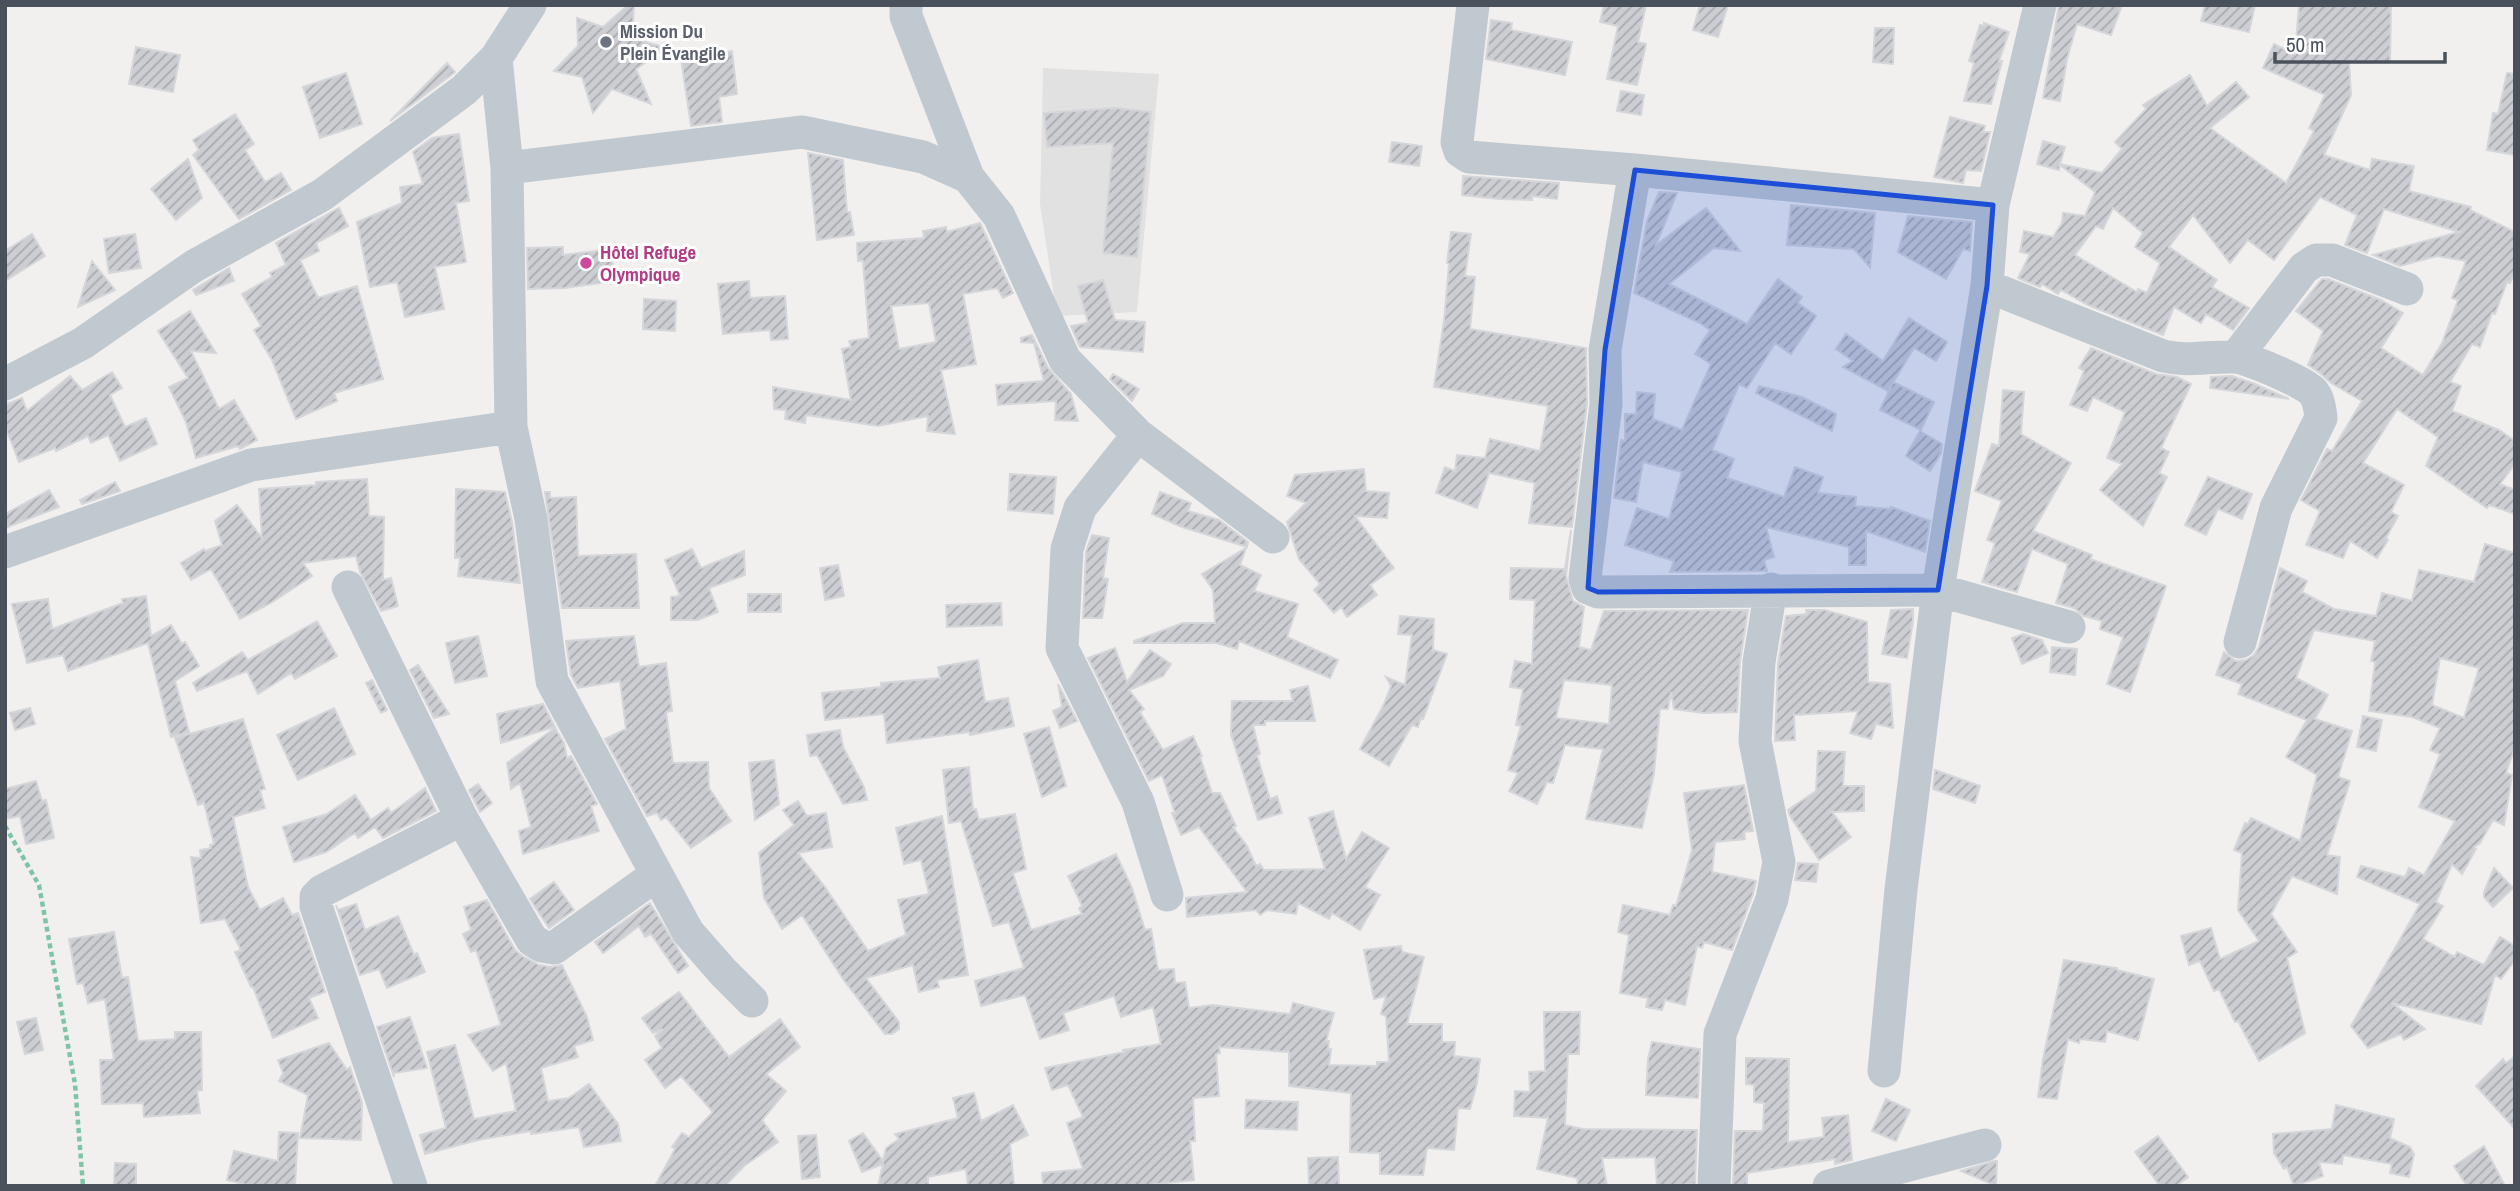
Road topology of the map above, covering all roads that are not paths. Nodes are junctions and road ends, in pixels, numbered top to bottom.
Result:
1 (530, 5) edge
2 (906, 5) edge
3 (1473, 5) edge
4 (2040, 5) edge
5 (496, 58) junction
6 (508, 168) junction
7 (1635, 170) junction
8 (968, 177) junction
9 (1993, 205) junction
10 (1987, 286) junction
11 (2407, 289) dead end
12 (2236, 357) junction
13 (5, 384) edge
14 (511, 426) junction
15 (1138, 435) junction
16 (1273, 537) dead end
17 (5, 552) edge
18 (348, 587) dead end
19 (1771, 589) junction
20 (1938, 590) junction
21 (2069, 627) dead end
22 (2240, 642) dead end
23 (462, 819) junction
24 (656, 875) junction
25 (1167, 895) dead end
26 (752, 1001) dead end
27 (1884, 1071) dead end
28 (1985, 1145) dead end
29 (411, 1186) edge
30 (1714, 1186) edge
31 (1829, 1186) edge

1 - 5 street
2 - 8 street
3 - 7 street
4 - 9 street
5 - 6 street
5 - 13 street
6 - 8 street
6 - 14 street
7 - 9 street
7 - 19 street
8 - 15 street
9 - 10 street
10 - 12 street
10 - 20 street
11 - 12 street
12 - 22 street
14 - 17 street
14 - 24 street
15 - 16 street
15 - 25 street
18 - 23 street
19 - 20 street
19 - 30 street
20 - 21 street
20 - 27 street
23 - 24 street
23 - 29 street
24 - 26 street
28 - 31 street

